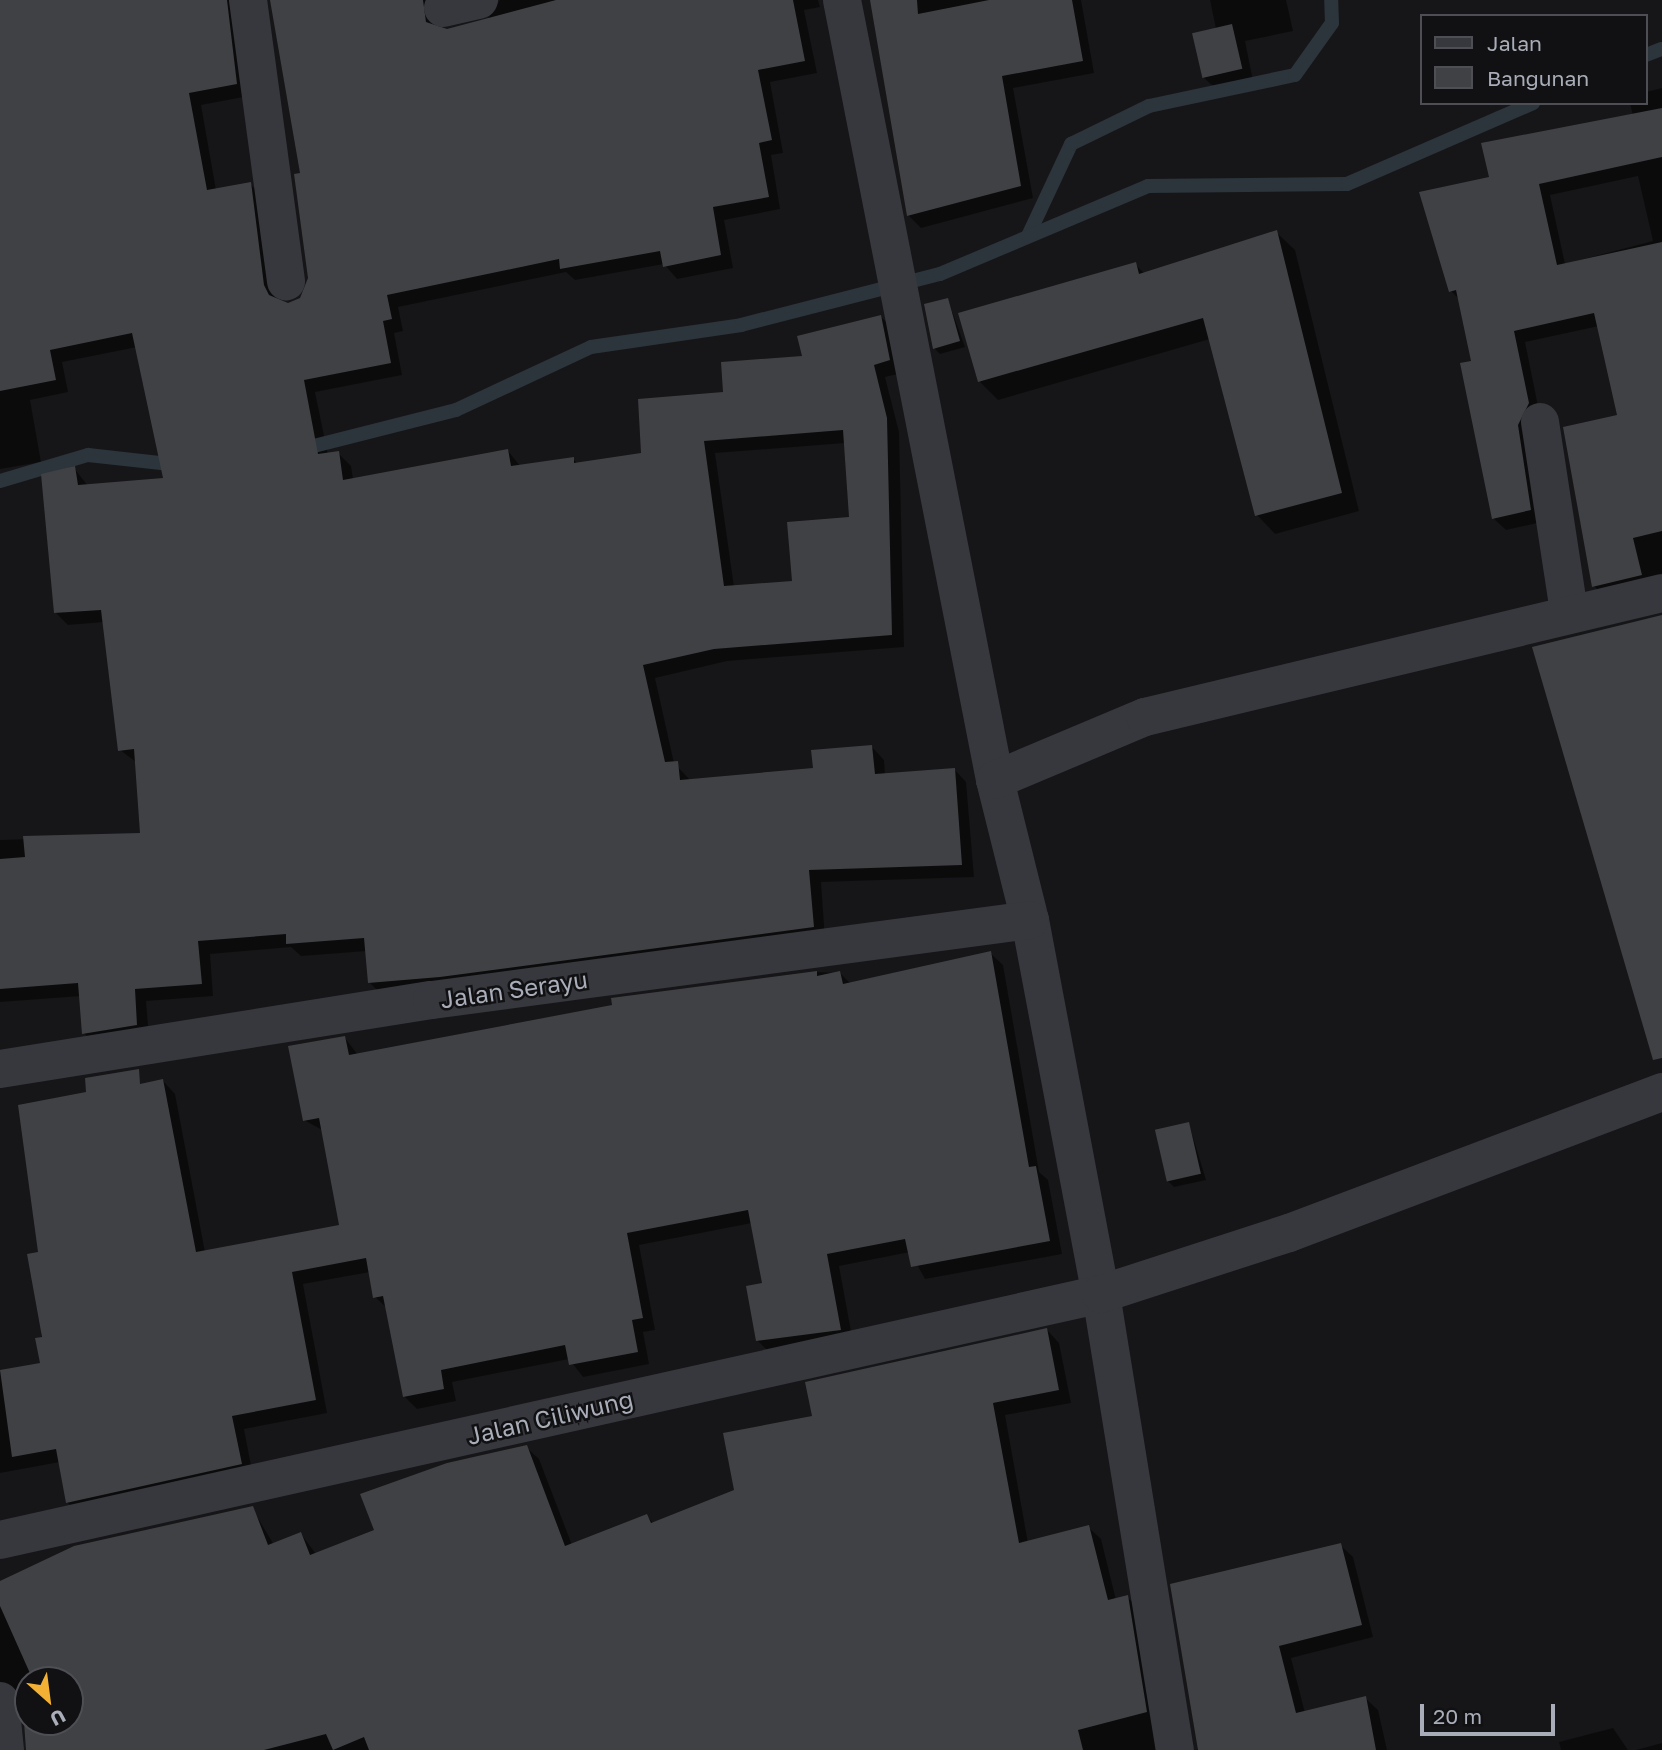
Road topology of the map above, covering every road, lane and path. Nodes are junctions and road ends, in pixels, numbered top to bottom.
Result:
1 (248, 0) edge
2 (842, 0) edge
3 (286, 281) dead end
4 (1540, 422) dead end
5 (1662, 593) edge
6 (1569, 612) junction
7 (995, 780) junction
8 (1030, 920) junction
9 (0, 1069) edge
10 (1662, 1092) edge
11 (1101, 1294) junction
12 (0, 1540) edge
13 (0, 1701) edge
14 (5, 1750) edge
15 (1175, 1750) edge

1 - 3 street
2 - 7 street
4 - 6 street
5 - 6 street
6 - 7 street
7 - 8 street
8 - 9 street, Jalan Serayu
8 - 11 street
10 - 11 street, Jalan Ciliwung
11 - 12 street, Jalan Ciliwung
11 - 15 street
13 - 14 street

